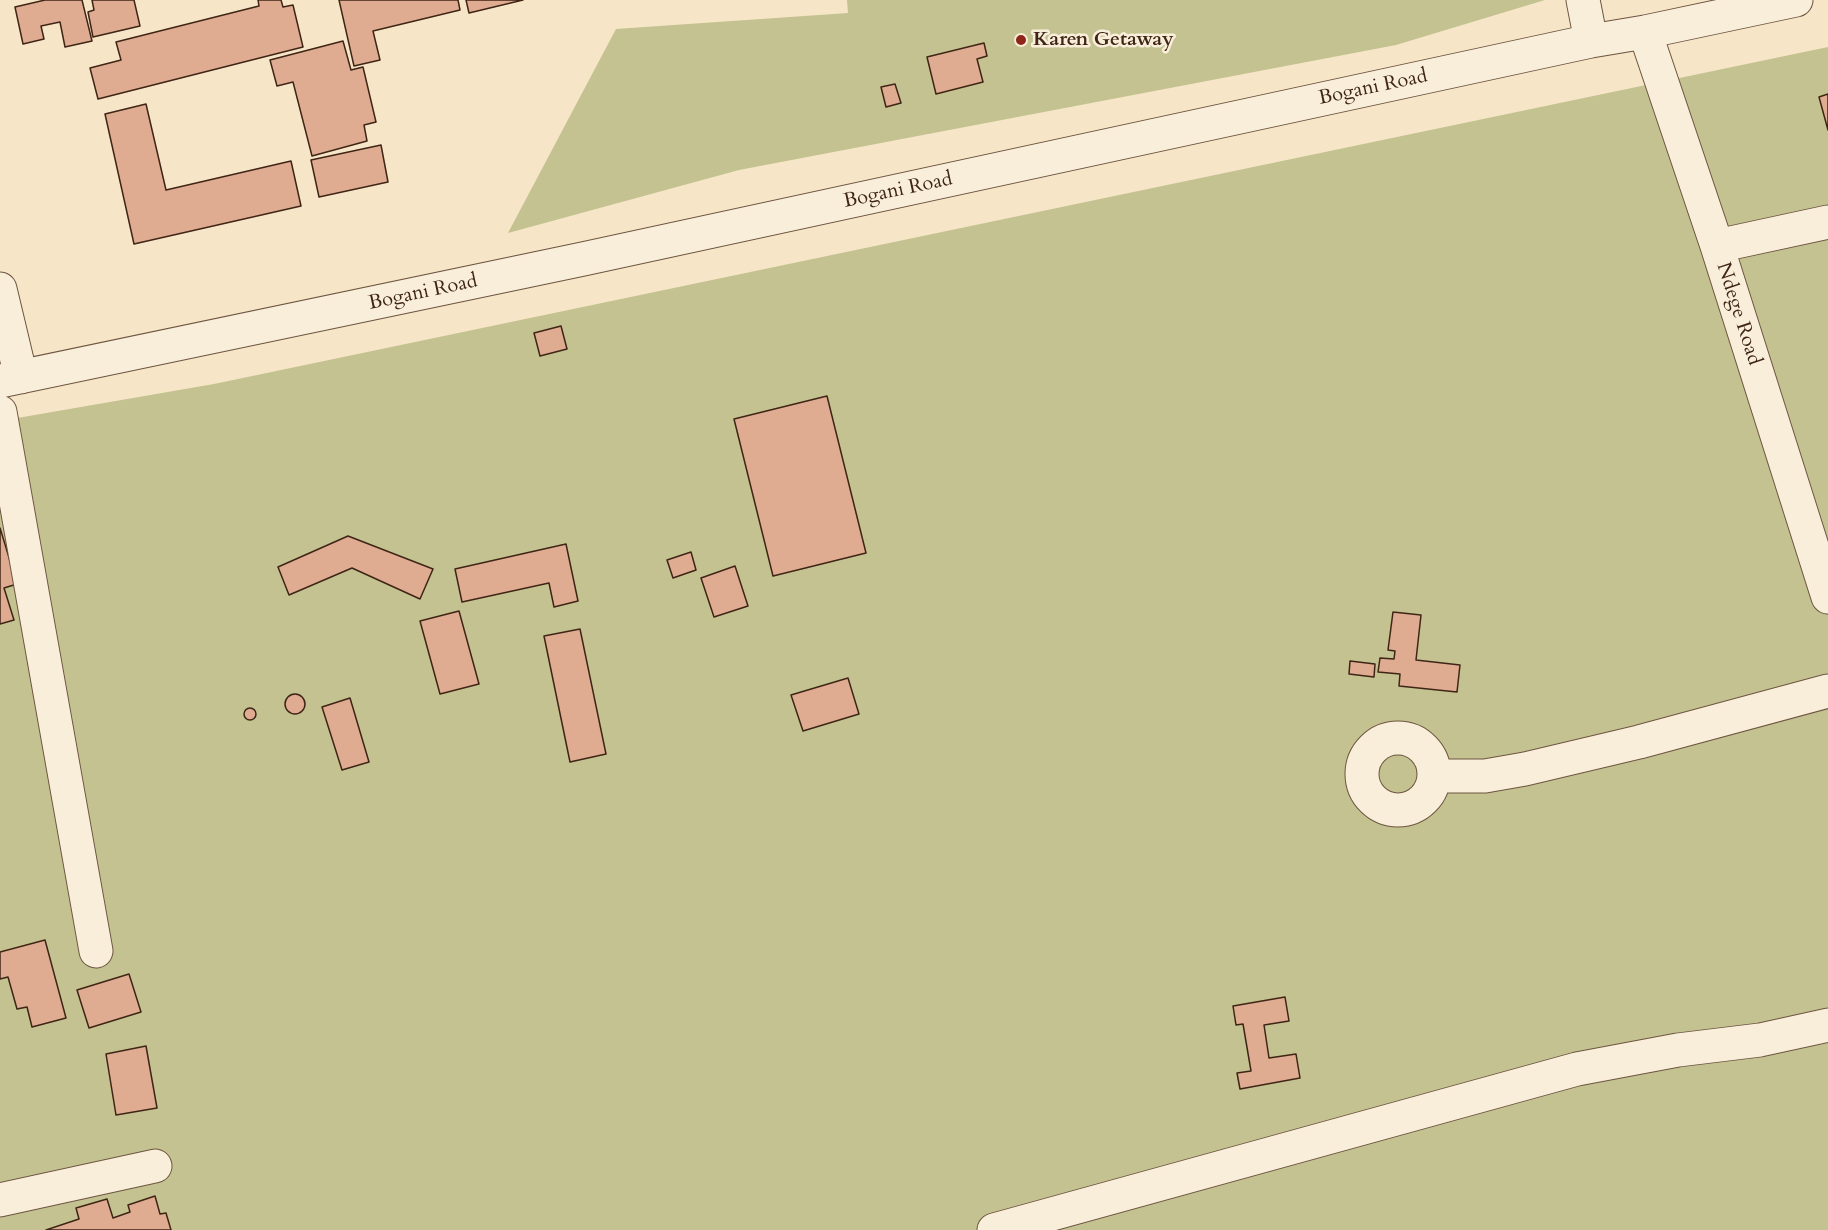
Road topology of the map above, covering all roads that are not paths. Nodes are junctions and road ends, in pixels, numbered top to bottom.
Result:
1 (1583, 0) edge
2 (1796, 0) edge
3 (1645, 32) junction
4 (1591, 41) junction
5 (1828, 222) edge
6 (1717, 246) junction
7 (0, 290) edge
8 (10, 379) edge
9 (0, 412) edge
10 (1828, 597) edge
11 (1828, 691) edge
12 (1434, 776) dead end
13 (96, 951) dead end
14 (1828, 1024) edge
15 (155, 1166) dead end
16 (0, 1200) edge
17 (994, 1230) edge

1 - 4 street
2 - 3 street, Bogani Road
3 - 4 street, Bogani Road
3 - 6 street, Ndege Road
4 - 8 street, Bogani Road
5 - 6 street
6 - 10 street, Ndege Road
7 - 8 street
9 - 13 street
11 - 12 street
14 - 17 street
15 - 16 street

